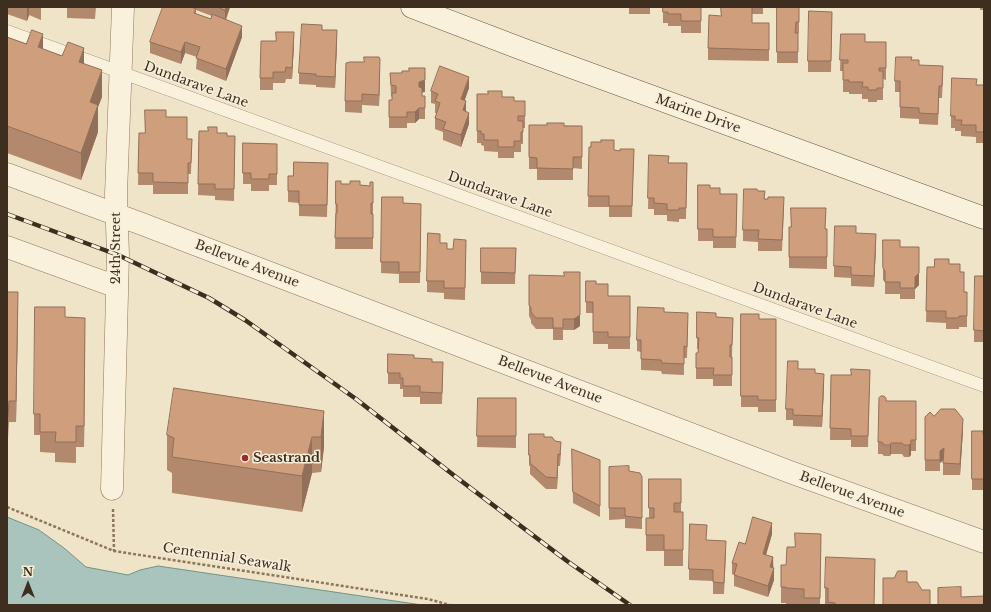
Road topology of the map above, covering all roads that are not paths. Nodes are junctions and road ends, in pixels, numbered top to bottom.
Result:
1 (123, 7) edge
2 (412, 7) edge
3 (7, 31) edge
4 (121, 73) junction
5 (7, 174) edge
6 (116, 214) junction
7 (984, 218) edge
8 (7, 247) edge
9 (117, 287) junction
10 (984, 386) edge
11 (112, 489) road end
12 (984, 542) edge

1 - 4 street, 24th Street
2 - 7 street, Marine Drive
3 - 4 lane, Dundarave Lane
4 - 6 street, 24th Street
4 - 10 lane, Dundarave Lane
5 - 6 street, Bellevue Avenue
6 - 9 street, 24th Street
6 - 12 street, Bellevue Avenue
8 - 9 street
9 - 11 street, 24th Street

